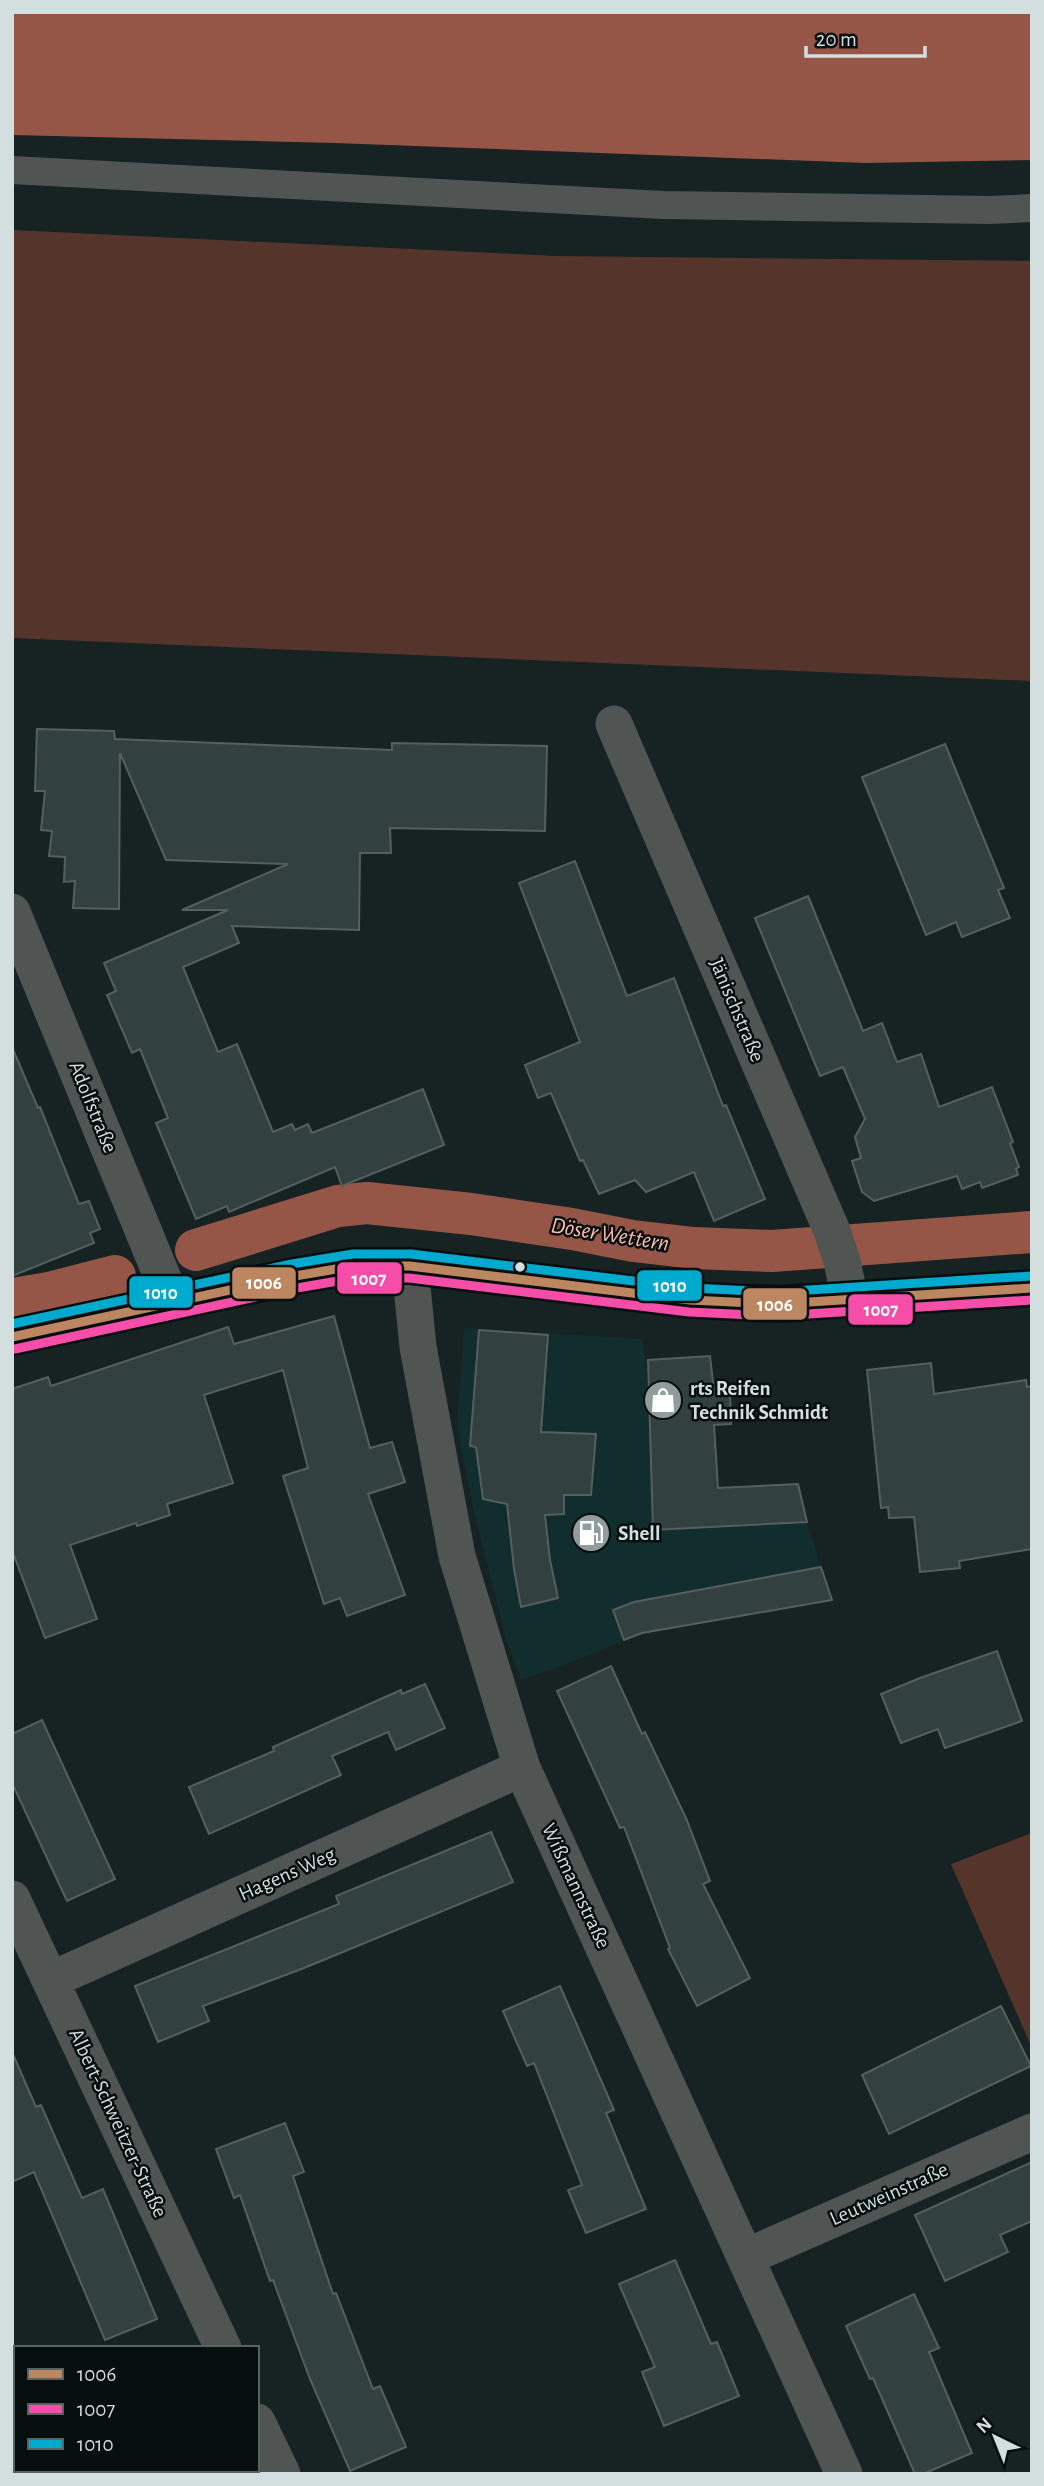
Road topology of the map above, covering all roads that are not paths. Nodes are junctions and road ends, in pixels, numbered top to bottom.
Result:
1 (12, 170) edge
2 (1032, 208) edge
3 (614, 724) dead end
4 (12, 912) edge
5 (410, 1266) junction
6 (1032, 1288) edge
7 (850, 1300) junction
8 (173, 1303) junction
9 (12, 1337) edge
10 (522, 1768) junction
11 (12, 1899) edge
12 (51, 1980) junction
13 (1032, 2132) edge
14 (746, 2257) junction
15 (222, 2346) edge
16 (259, 2425) edge
17 (282, 2474) edge
18 (844, 2474) edge

1 - 2 street
3 - 7 street, Jänischstraße
4 - 8 street, Adolfstraße
5 - 7 street
5 - 8 street
5 - 10 street, Wißmannstraße
6 - 7 street
8 - 9 street
10 - 12 street, Hagens Weg
10 - 14 street, Wißmannstraße
11 - 12 street, Albert-Schweitzer-Straße
12 - 15 street, Albert-Schweitzer-Straße
13 - 14 street, Leutweinstraße
14 - 18 street, Wißmannstraße
16 - 17 street

